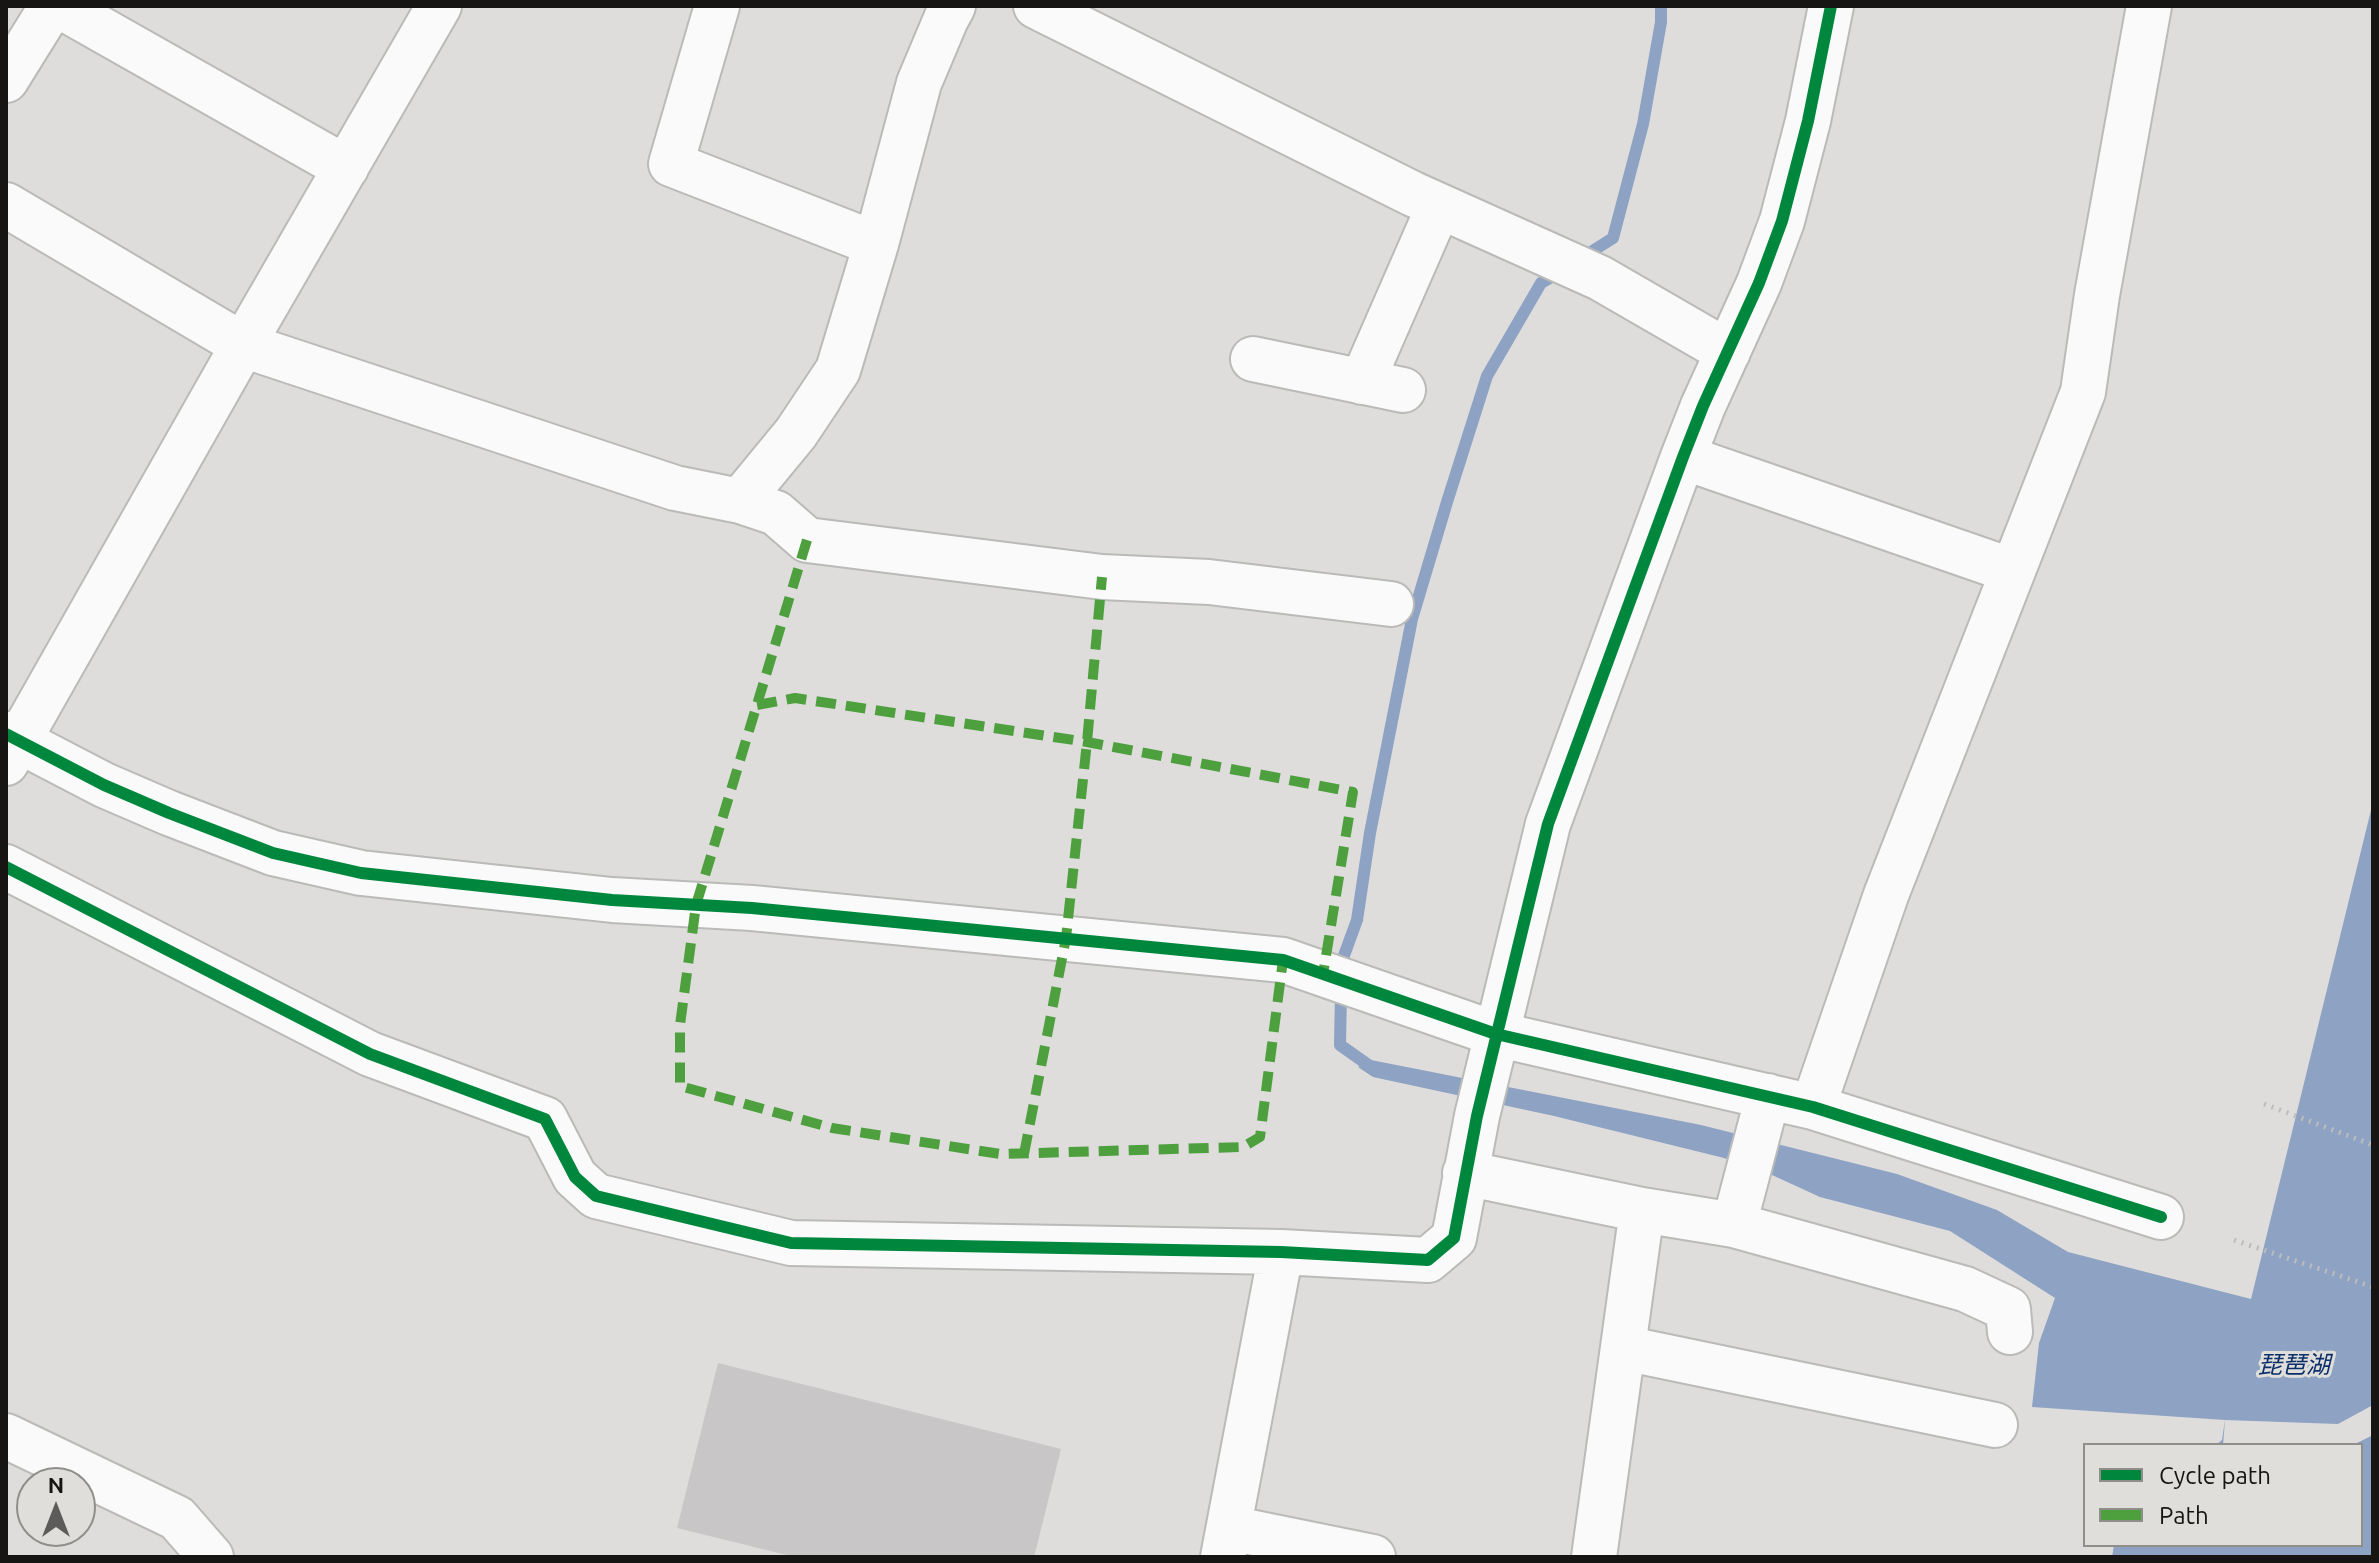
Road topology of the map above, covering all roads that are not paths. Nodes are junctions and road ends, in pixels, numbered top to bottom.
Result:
1 (52, 6) edge
2 (60, 6) edge
3 (439, 6) edge
4 (717, 6) edge
5 (953, 6) edge
6 (1036, 6) edge
7 (1831, 6) edge
8 (2149, 6) edge
9 (6, 80) edge
10 (346, 168) junction
11 (6, 205) edge
12 (1439, 206) junction
13 (876, 244) junction
14 (243, 345) junction
15 (1728, 352) junction
16 (1253, 359) dead end
17 (1683, 457) junction
18 (740, 501) junction
19 (2013, 571) junction
20 (1391, 604) dead end
21 (10, 746) edge
22 (6, 867) edge
23 (1492, 1048) junction
24 (1813, 1107) junction
25 (1764, 1112) junction
26 (1465, 1173) junction
27 (1642, 1210) junction
28 (2161, 1217) dead end
29 (1734, 1225) junction
30 (1281, 1252) junction
31 (2010, 1332) dead end
32 (1624, 1348) junction
33 (1995, 1425) dead end
34 (6, 1436) edge
35 (1227, 1542) edge
36 (211, 1557) edge
37 (1373, 1557) edge
38 (1594, 1557) edge

1 - 9 street
2 - 10 street
3 - 10 street
4 - 13 street
5 - 13 street
6 - 12 street
7 - 15 street
8 - 19 street
10 - 14 street
11 - 14 street
12 - 15 street
12 - 16 street
13 - 18 street
14 - 18 street
14 - 21 street
15 - 17 street
17 - 19 street
17 - 23 street
18 - 20 street
19 - 24 street
21 - 23 street
22 - 30 street
23 - 25 street
23 - 26 street
24 - 25 street
24 - 28 street
25 - 29 street
26 - 27 street
26 - 30 street
27 - 29 street
27 - 32 street
29 - 31 street
30 - 35 street
32 - 33 street
32 - 38 street
34 - 36 street
35 - 37 street

